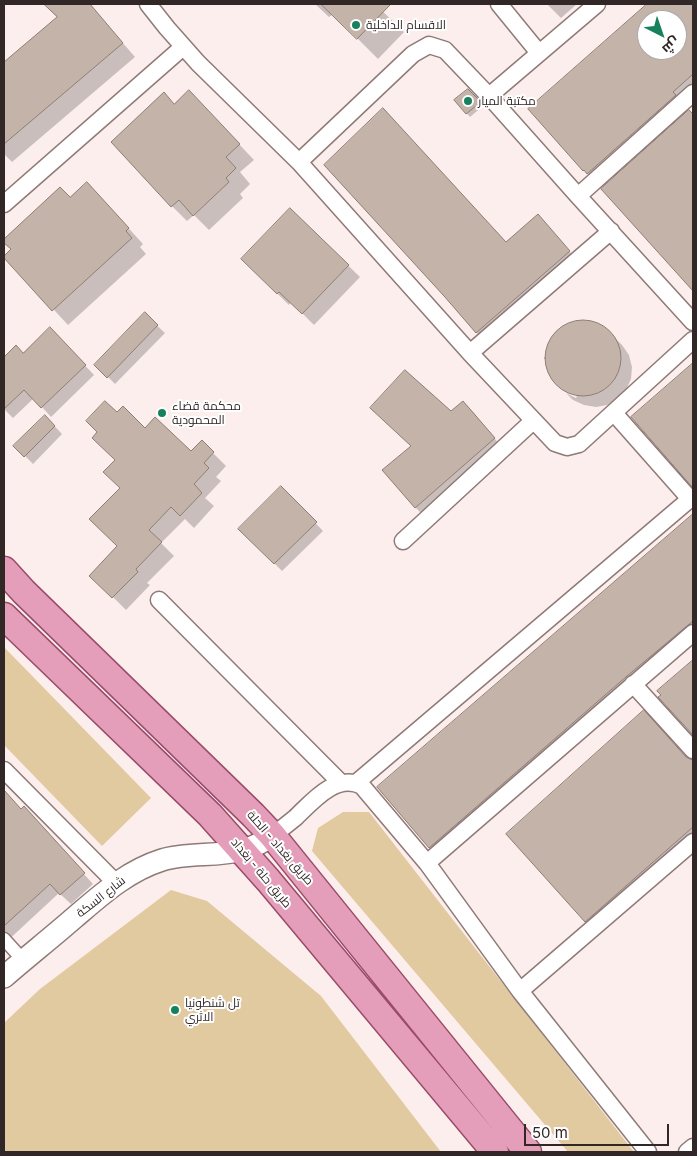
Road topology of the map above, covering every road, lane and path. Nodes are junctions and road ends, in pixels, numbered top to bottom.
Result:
1 (148, 4) edge
2 (499, 4) edge
3 (597, 4) edge
4 (183, 47) junction
5 (539, 53) junction
6 (693, 93) edge
7 (490, 96) junction
8 (299, 162) junction
9 (578, 196) junction
10 (4, 204) edge
11 (611, 231) junction
12 (693, 322) edge
13 (693, 340) edge
14 (470, 353) junction
15 (614, 413) junction
16 (533, 421) junction
17 (403, 541) dead end
18 (4, 570) edge
19 (159, 600) dead end
20 (4, 616) edge
21 (693, 633) edge
22 (633, 684) junction
23 (693, 750) edge
24 (4, 770) edge
25 (349, 783) junction
26 (272, 835) junction
27 (693, 842) edge
28 (242, 850) junction
29 (427, 864) junction
30 (116, 883) junction
31 (4, 939) edge
32 (24, 960) junction
33 (4, 977) edge
34 (520, 991) junction
35 (693, 1146) edge
36 (496, 1152) edge
37 (528, 1152) edge
38 (648, 1152) edge
39 (687, 1152) edge

1 - 4 street
2 - 5 street
3 - 5 street
4 - 8 street
4 - 10 street
5 - 7 street
6 - 9 street
7 - 8 street
7 - 9 street
8 - 14 street
9 - 11 street
11 - 12 street
11 - 14 street
13 - 15 street
14 - 16 street
15 - 16 street
15 - 25 street
16 - 17 street
18 - 26 main road, طريق بغداد - الحلة
19 - 25 street
20 - 28 main road, طريق حلة - بغداد
21 - 22 street
22 - 23 street
22 - 29 street
24 - 30 street
25 - 26 street
25 - 29 street
26 - 28 street, شارع السكة
26 - 37 main road, طريق بغداد - الحلة
27 - 34 street
28 - 30 street, شارع السكة
28 - 36 main road, طريق حلة - بغداد
29 - 34 street
30 - 32 street, شارع السكة
31 - 32 street
32 - 33 street, شارع السكة
34 - 38 street
35 - 39 street

